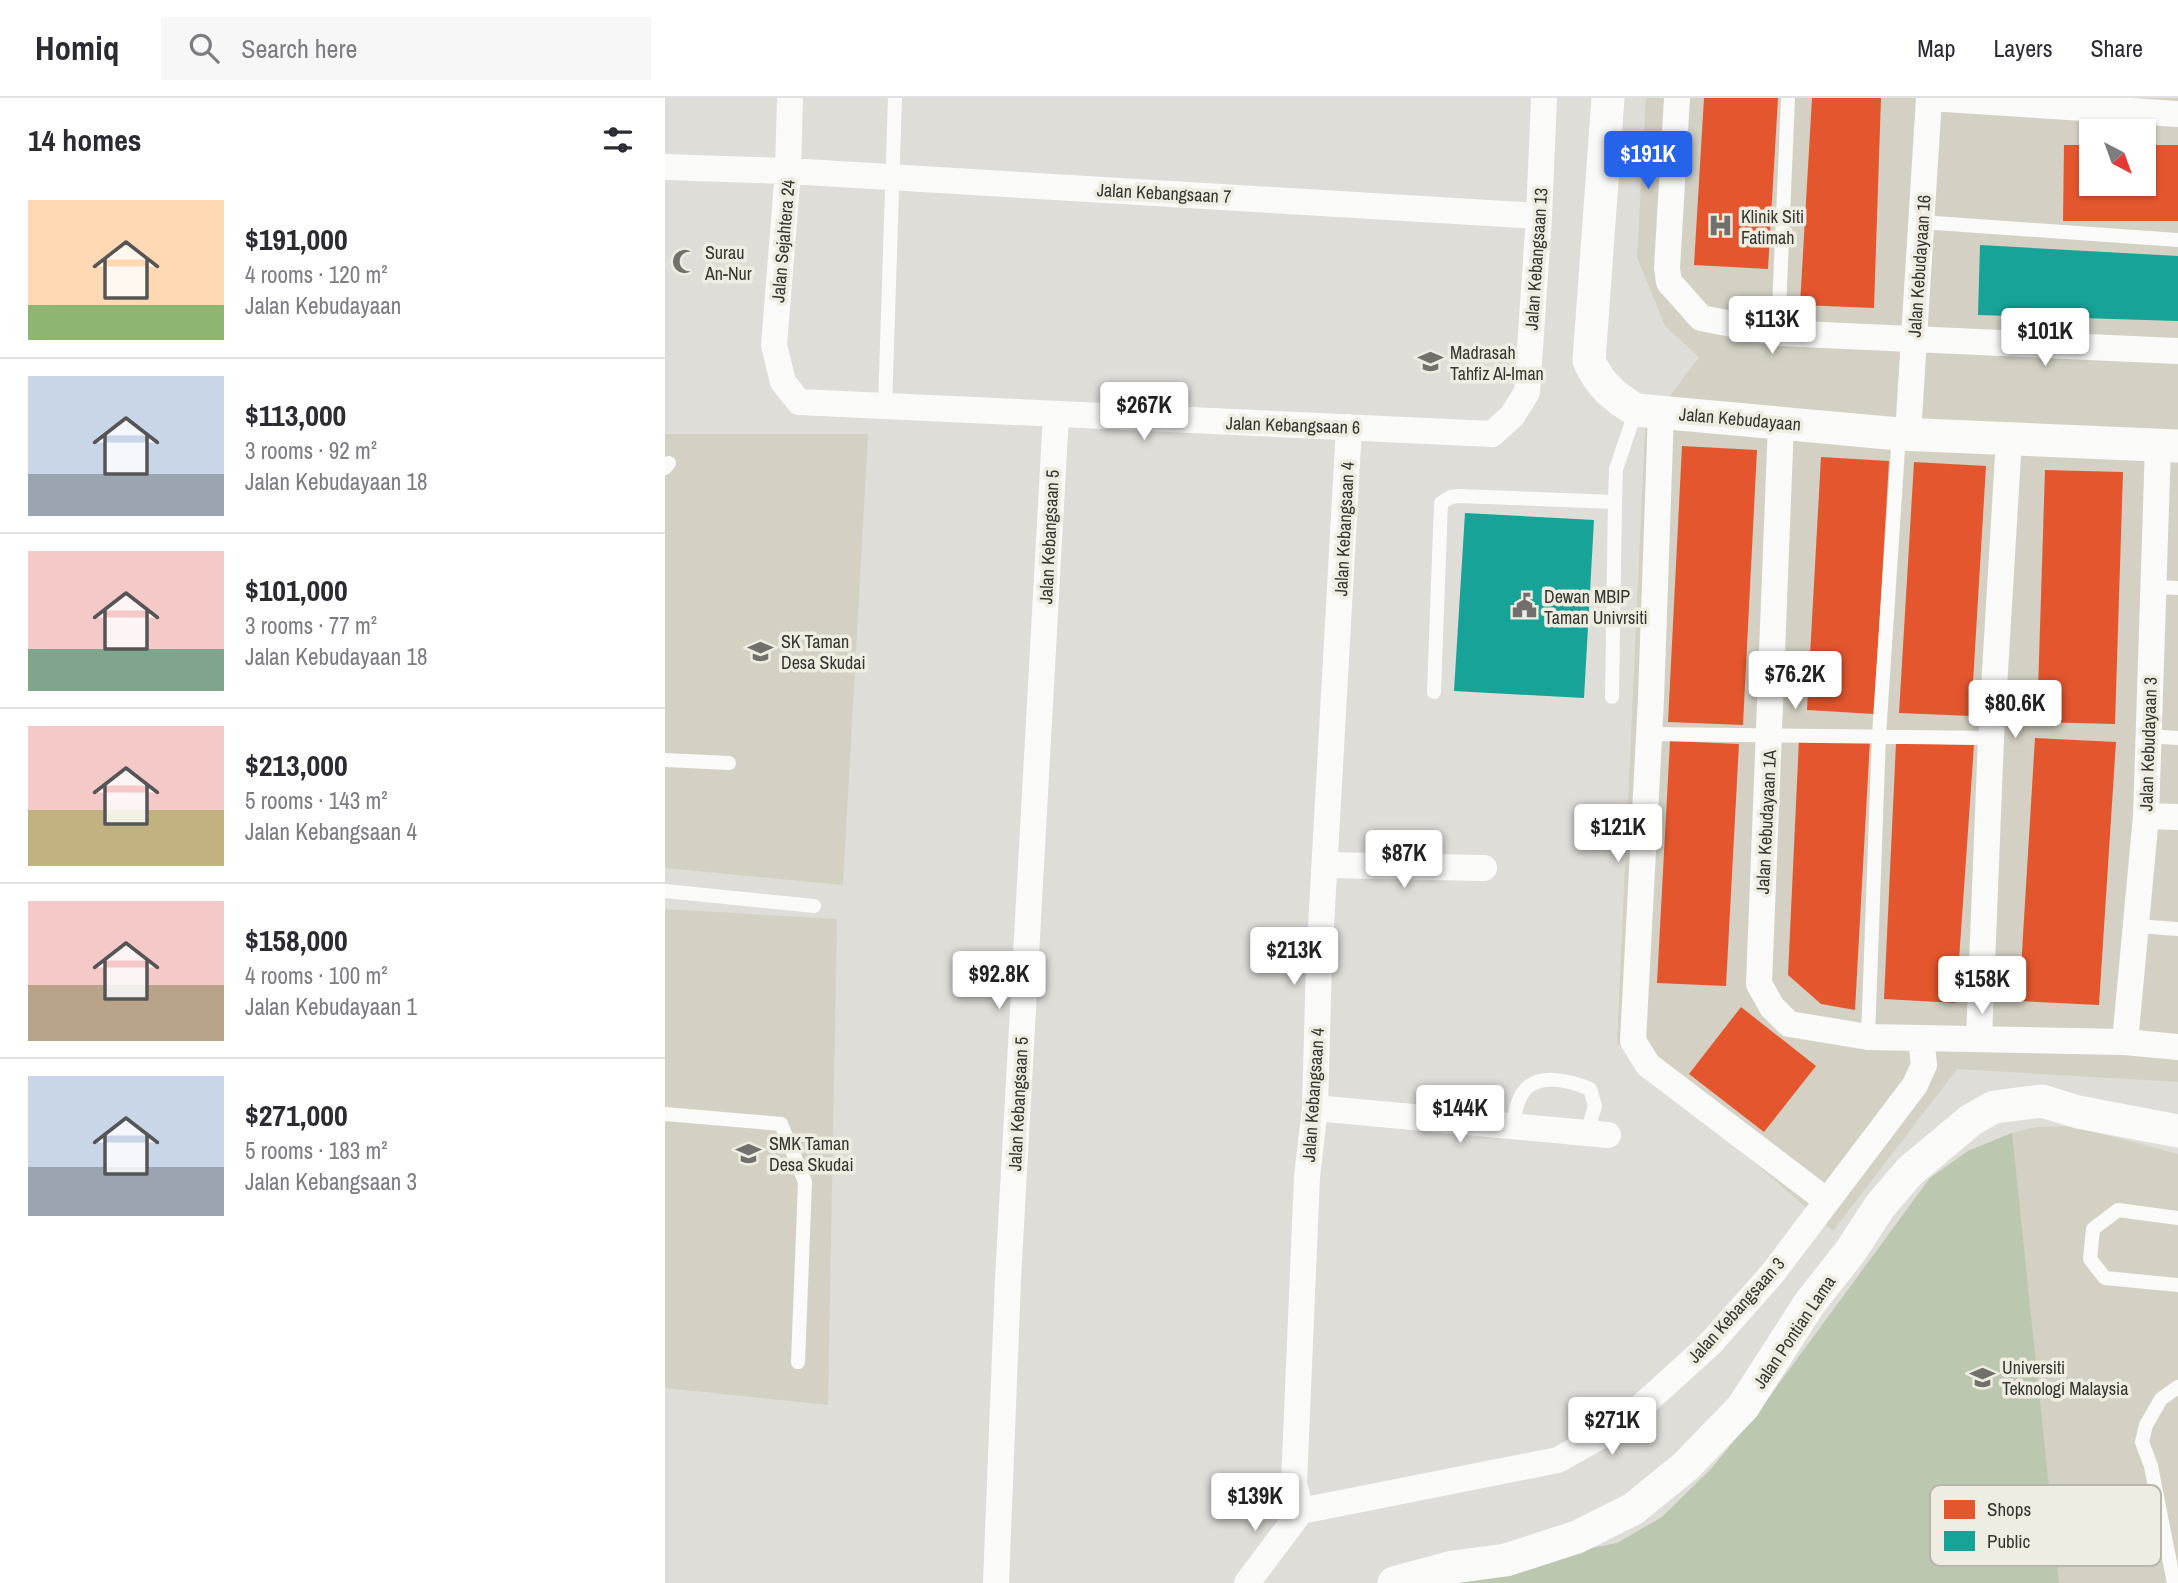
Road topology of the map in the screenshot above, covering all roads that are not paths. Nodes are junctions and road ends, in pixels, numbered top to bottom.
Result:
1 (790, 98) edge
2 (895, 98) edge
3 (1544, 98) edge
4 (1608, 98) edge
5 (1677, 98) edge
6 (1788, 98) edge
7 (1929, 98) edge
8 (2111, 104) edge
9 (2178, 114) edge
10 (665, 167) edge
11 (788, 170) junction
12 (893, 176) junction
13 (1539, 216) junction
14 (1921, 222) junction
15 (2178, 240) edge
16 (1778, 333) junction
17 (1914, 338) junction
18 (2178, 351) edge
19 (783, 382) joint
20 (885, 407) junction
21 (1649, 411) junction
22 (1056, 415) junction
23 (1512, 416) joint
24 (1781, 423) junction
25 (1349, 427) junction
26 (1904, 434) junction
27 (2010, 439) junction
28 (2168, 446) edge
29 (1615, 502) junction
30 (2165, 588) edge
31 (1434, 692) dead end
32 (1612, 697) dead end
33 (1770, 733) junction
34 (1648, 734) junction
35 (1879, 735) junction
36 (2149, 736) junction
37 (1991, 738) junction
38 (2178, 738) edge
39 (665, 760) edge
40 (729, 763) dead end
41 (2146, 816) junction
42 (2178, 817) edge
43 (1326, 864) junction
44 (1484, 868) dead end
45 (665, 891) edge
46 (814, 906) dead end
47 (2136, 926) junction
48 (2178, 929) edge
49 (1868, 1037) junction
50 (1979, 1039) junction
51 (1921, 1040) junction
52 (2125, 1042) junction
53 (2178, 1046) edge
54 (2042, 1101) junction
55 (1315, 1108) junction
56 (2178, 1108) edge
57 (665, 1114) edge
58 (1512, 1127) junction
59 (2178, 1131) edge
60 (1597, 1134) joint
61 (1827, 1201) junction
62 (2178, 1218) edge
63 (2178, 1284) edge
64 (797, 1362) dead end
65 (2178, 1387) edge
66 (2155, 1485) edge
67 (1301, 1511) junction
68 (2161, 1517) edge
69 (996, 1583) edge
70 (1247, 1583) edge
71 (1394, 1583) edge
72 (2174, 1583) edge

1 - 11 street, Jalan Sejahtera 24
2 - 12 lane
3 - 13 street, Jalan Kebangsaan 13
4 - 21 street
5 - 16 street
6 - 16 lane
7 - 8 street
7 - 14 street, Jalan Kebudayaan 16
8 - 9 street
10 - 11 street, Jalan Kebangsaan 7
11 - 12 street, Jalan Kebangsaan 7
11 - 19 street, Jalan Sejahtera 24
12 - 13 street, Jalan Kebangsaan 7
12 - 20 lane
13 - 23 street, Jalan Kebangsaan 13
14 - 15 lane
14 - 17 street, Jalan Kebudayaan 16
16 - 17 street
17 - 18 street
17 - 26 street, Jalan Kebudayaan 16
19 - 20 street, Jalan Kebangsaan 6
20 - 22 street, Jalan Kebangsaan 6
21 - 24 street, Jalan Kebudayaan
21 - 29 lane
21 - 34 street
22 - 25 street, Jalan Kebangsaan 6
22 - 69 street, Jalan Kebangsaan 5
23 - 25 street, Jalan Kebangsaan 6
24 - 26 street, Jalan Kebudayaan
24 - 33 street, Jalan Kebudayaan 1A
25 - 43 street, Jalan Kebangsaan 4
26 - 27 street, Jalan Kebudayaan
26 - 35 lane
27 - 28 street, Jalan Kebudayaan
27 - 37 street
28 - 30 street, Jalan Kebudayaan 3
29 - 31 lane
29 - 32 lane
30 - 36 street, Jalan Kebudayaan 3
33 - 34 lane
33 - 35 lane
33 - 49 street, Jalan Kebudayaan 1A
34 - 61 street
35 - 37 lane
35 - 49 lane
36 - 38 lane
36 - 41 street, Jalan Kebudayaan 3
37 - 50 street
39 - 40 lane
41 - 42 street
41 - 47 street, Jalan Kebudayaan 3
43 - 44 street
43 - 55 street, Jalan Kebangsaan 4
45 - 46 lane
47 - 48 lane
47 - 52 street, Jalan Kebudayaan 3
49 - 51 street
50 - 51 street
50 - 52 street
51 - 61 street, Jalan Kebangsaan 3
52 - 53 street
54 - 56 street
54 - 59 street, Jalan Pontian Lama
54 - 71 street, Jalan Pontian Lama
55 - 58 street
55 - 67 street, Jalan Kebangsaan 4
57 - 64 lane
58 - 60 street
58 - 60 lane
61 - 67 street, Jalan Kebangsaan 3
62 - 63 lane
65 - 66 lane
67 - 70 street
68 - 72 lane

